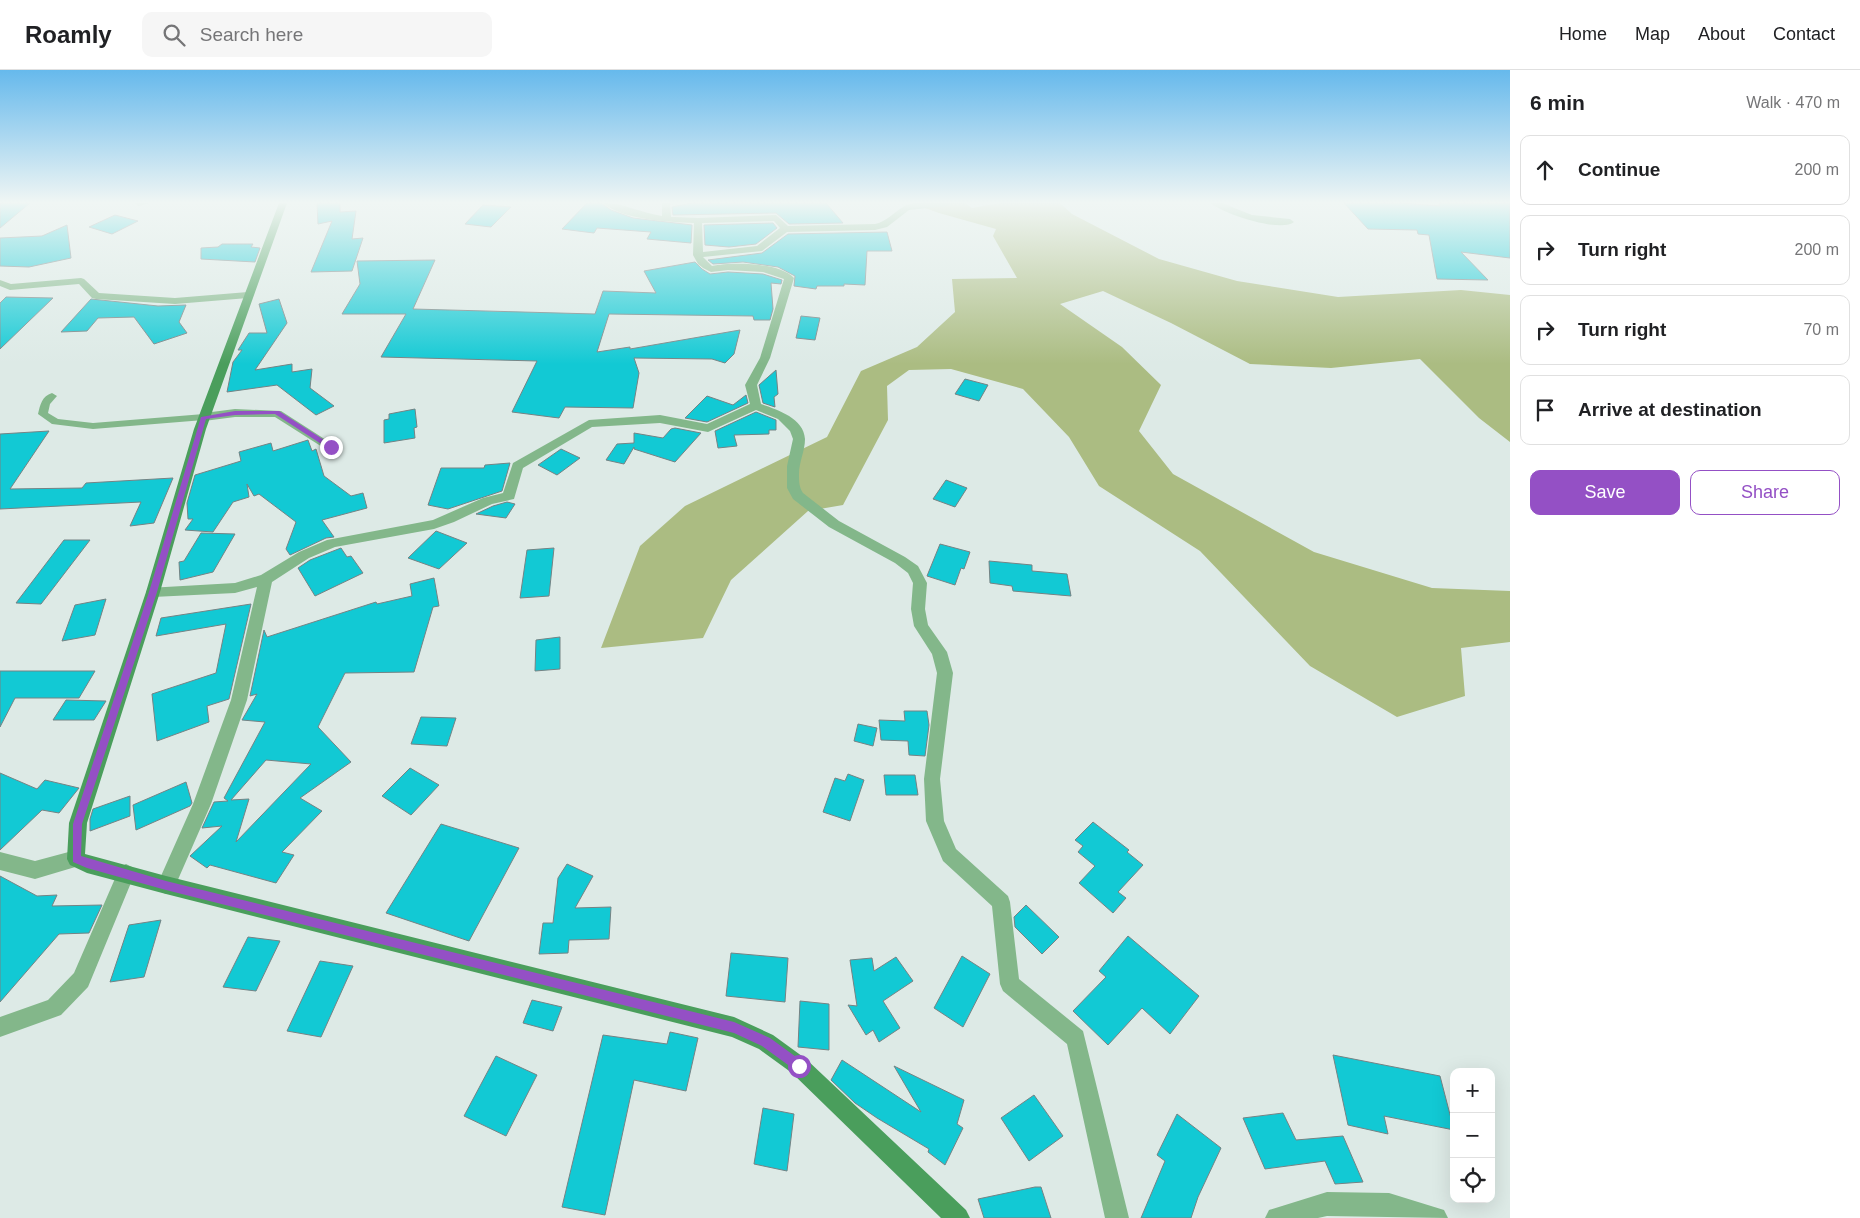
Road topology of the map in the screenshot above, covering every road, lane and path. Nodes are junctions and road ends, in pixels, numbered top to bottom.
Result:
1 (263, 257) edge
2 (699, 257) edge
3 (0, 283) edge
4 (248, 296) junction
5 (52, 396) dead end
6 (756, 406) junction
7 (204, 417) junction
8 (331, 447) dead end
9 (266, 579) junction
10 (153, 592) junction
11 (76, 859) junction
12 (0, 861) edge
13 (126, 873) junction
14 (166, 885) junction
15 (0, 1027) edge
16 (958, 1218) edge
17 (1117, 1218) edge
18 (1277, 1218) edge
19 (1436, 1218) edge

1 - 4 street
2 - 6 street
3 - 4 street
4 - 7 street
5 - 7 lane
6 - 9 street
6 - 17 street
7 - 8 street
7 - 10 street
9 - 10 street
9 - 14 street
10 - 11 street
11 - 12 street
11 - 13 street
13 - 14 street
13 - 15 street
14 - 16 street
18 - 19 street

